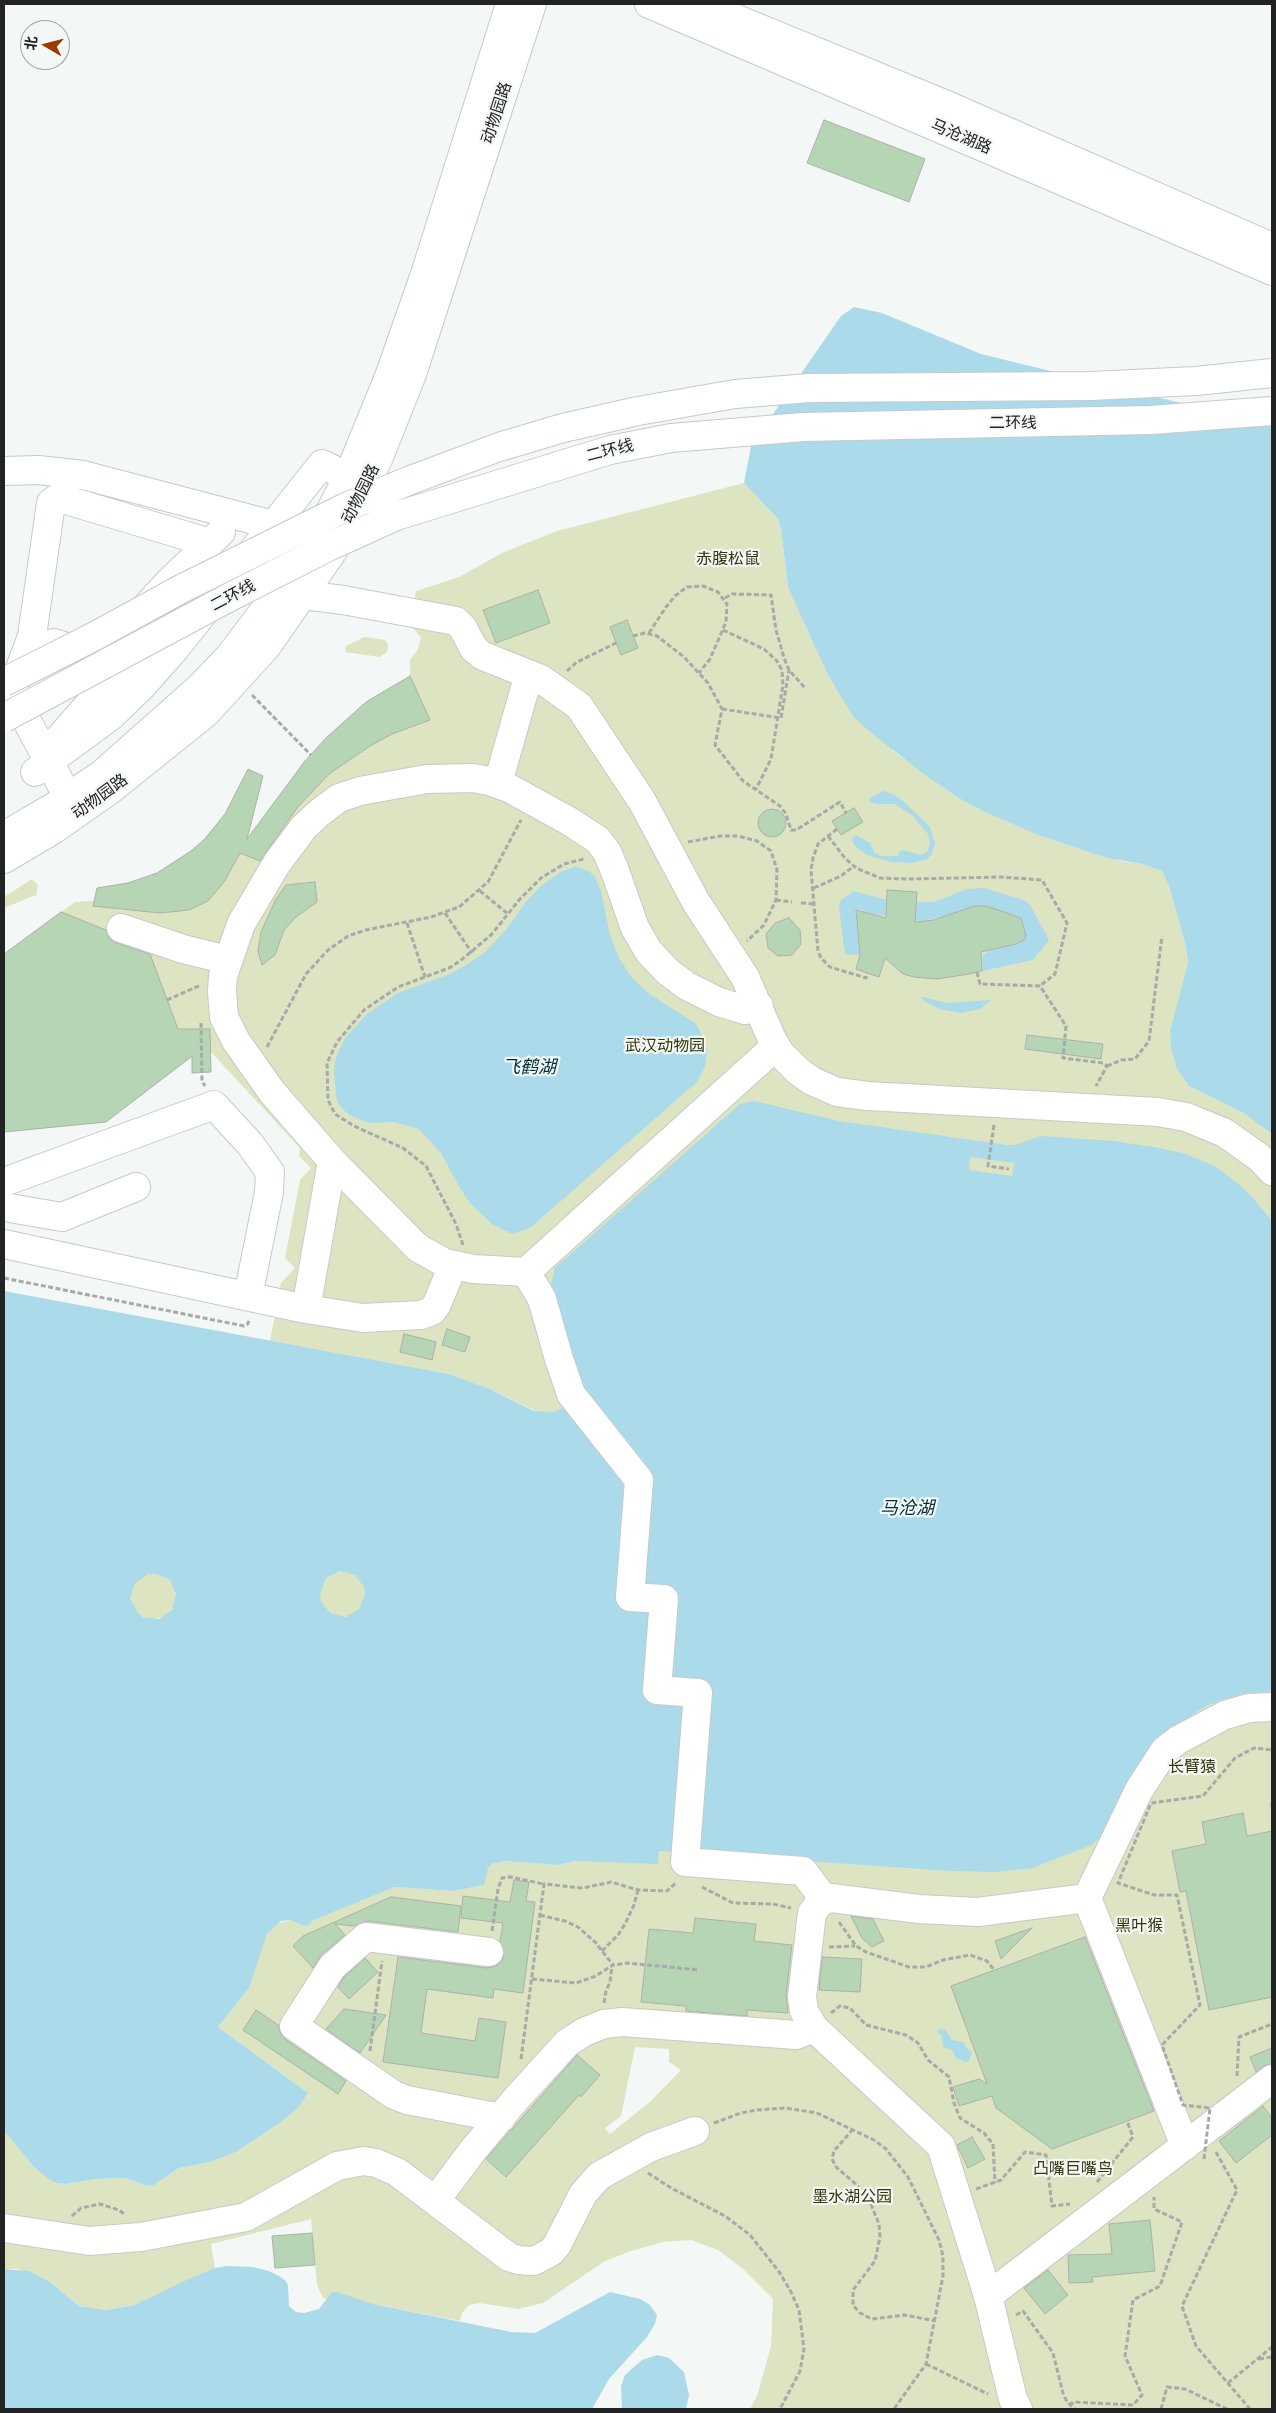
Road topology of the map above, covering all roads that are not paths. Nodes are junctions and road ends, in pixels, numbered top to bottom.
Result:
1 (510, 4) edge
2 (532, 4) edge
3 (649, 4) edge
4 (700, 4) edge
5 (1272, 247) edge
6 (1272, 271) edge
7 (1272, 374) edge
8 (1272, 411) edge
9 (4, 471) edge
10 (348, 477) junction
11 (257, 520) junction
12 (210, 543) junction
13 (303, 595) junction
14 (32, 636) junction
15 (540, 679) junction
16 (4, 682) edge
17 (4, 718) edge
18 (43, 763) junction
19 (498, 783) junction
20 (61, 802) junction
21 (4, 836) edge
22 (4, 859) edge
23 (121, 928) dead end
24 (217, 974) junction
25 (759, 1006) junction
26 (776, 1046) junction
27 (332, 1160) junction
28 (1272, 1172) edge
29 (4, 1182) edge
30 (136, 1187) dead end
31 (4, 1207) edge
32 (4, 1244) edge
33 (460, 1266) junction
34 (526, 1272) junction
35 (252, 1296) junction
36 (306, 1309) junction
37 (1272, 1707) edge
38 (1087, 1898) junction
39 (818, 1906) junction
40 (489, 1952) road end
41 (814, 2028) junction
42 (1272, 2079) edge
43 (501, 2118) junction
44 (695, 2130) road end
45 (1195, 2156) junction
46 (435, 2200) junction
47 (4, 2228) edge
48 (988, 2296) junction
49 (1018, 2409) edge

1 - 10 main road, 动物园路
2 - 13 main road, 动物园路
3 - 6 main road, 马沧湖路
4 - 5 main road, 马沧湖路
7 - 16 main road, 二环线, bridge
8 - 17 main road, 二环线, bridge
9 - 11 main road
10 - 11 main road
10 - 20 main road, 动物园路
11 - 12 main road
11 - 18 main road
12 - 14 main road
12 - 14 main road
13 - 15 main road
13 - 22 main road, 动物园路
14 - 18 main road
15 - 19 main road
15 - 25 main road
17 - 18 main road
18 - 20 main road
19 - 24 main road
19 - 25 main road
20 - 21 main road, 动物园路
23 - 24 main road
24 - 27 main road
25 - 26 main road
26 - 28 main road
26 - 34 main road
27 - 33 main road
27 - 36 main road
29 - 35 main road
30 - 31 main road
32 - 35 main road
33 - 34 main road
33 - 36 main road
34 - 39 main road
35 - 36 main road
37 - 38 main road
38 - 39 main road
38 - 45 main road
39 - 41 main road
40 - 43 main road
41 - 43 main road
41 - 48 main road
42 - 45 main road
43 - 46 main road
44 - 46 main road
45 - 48 main road
46 - 47 main road
48 - 49 main road

